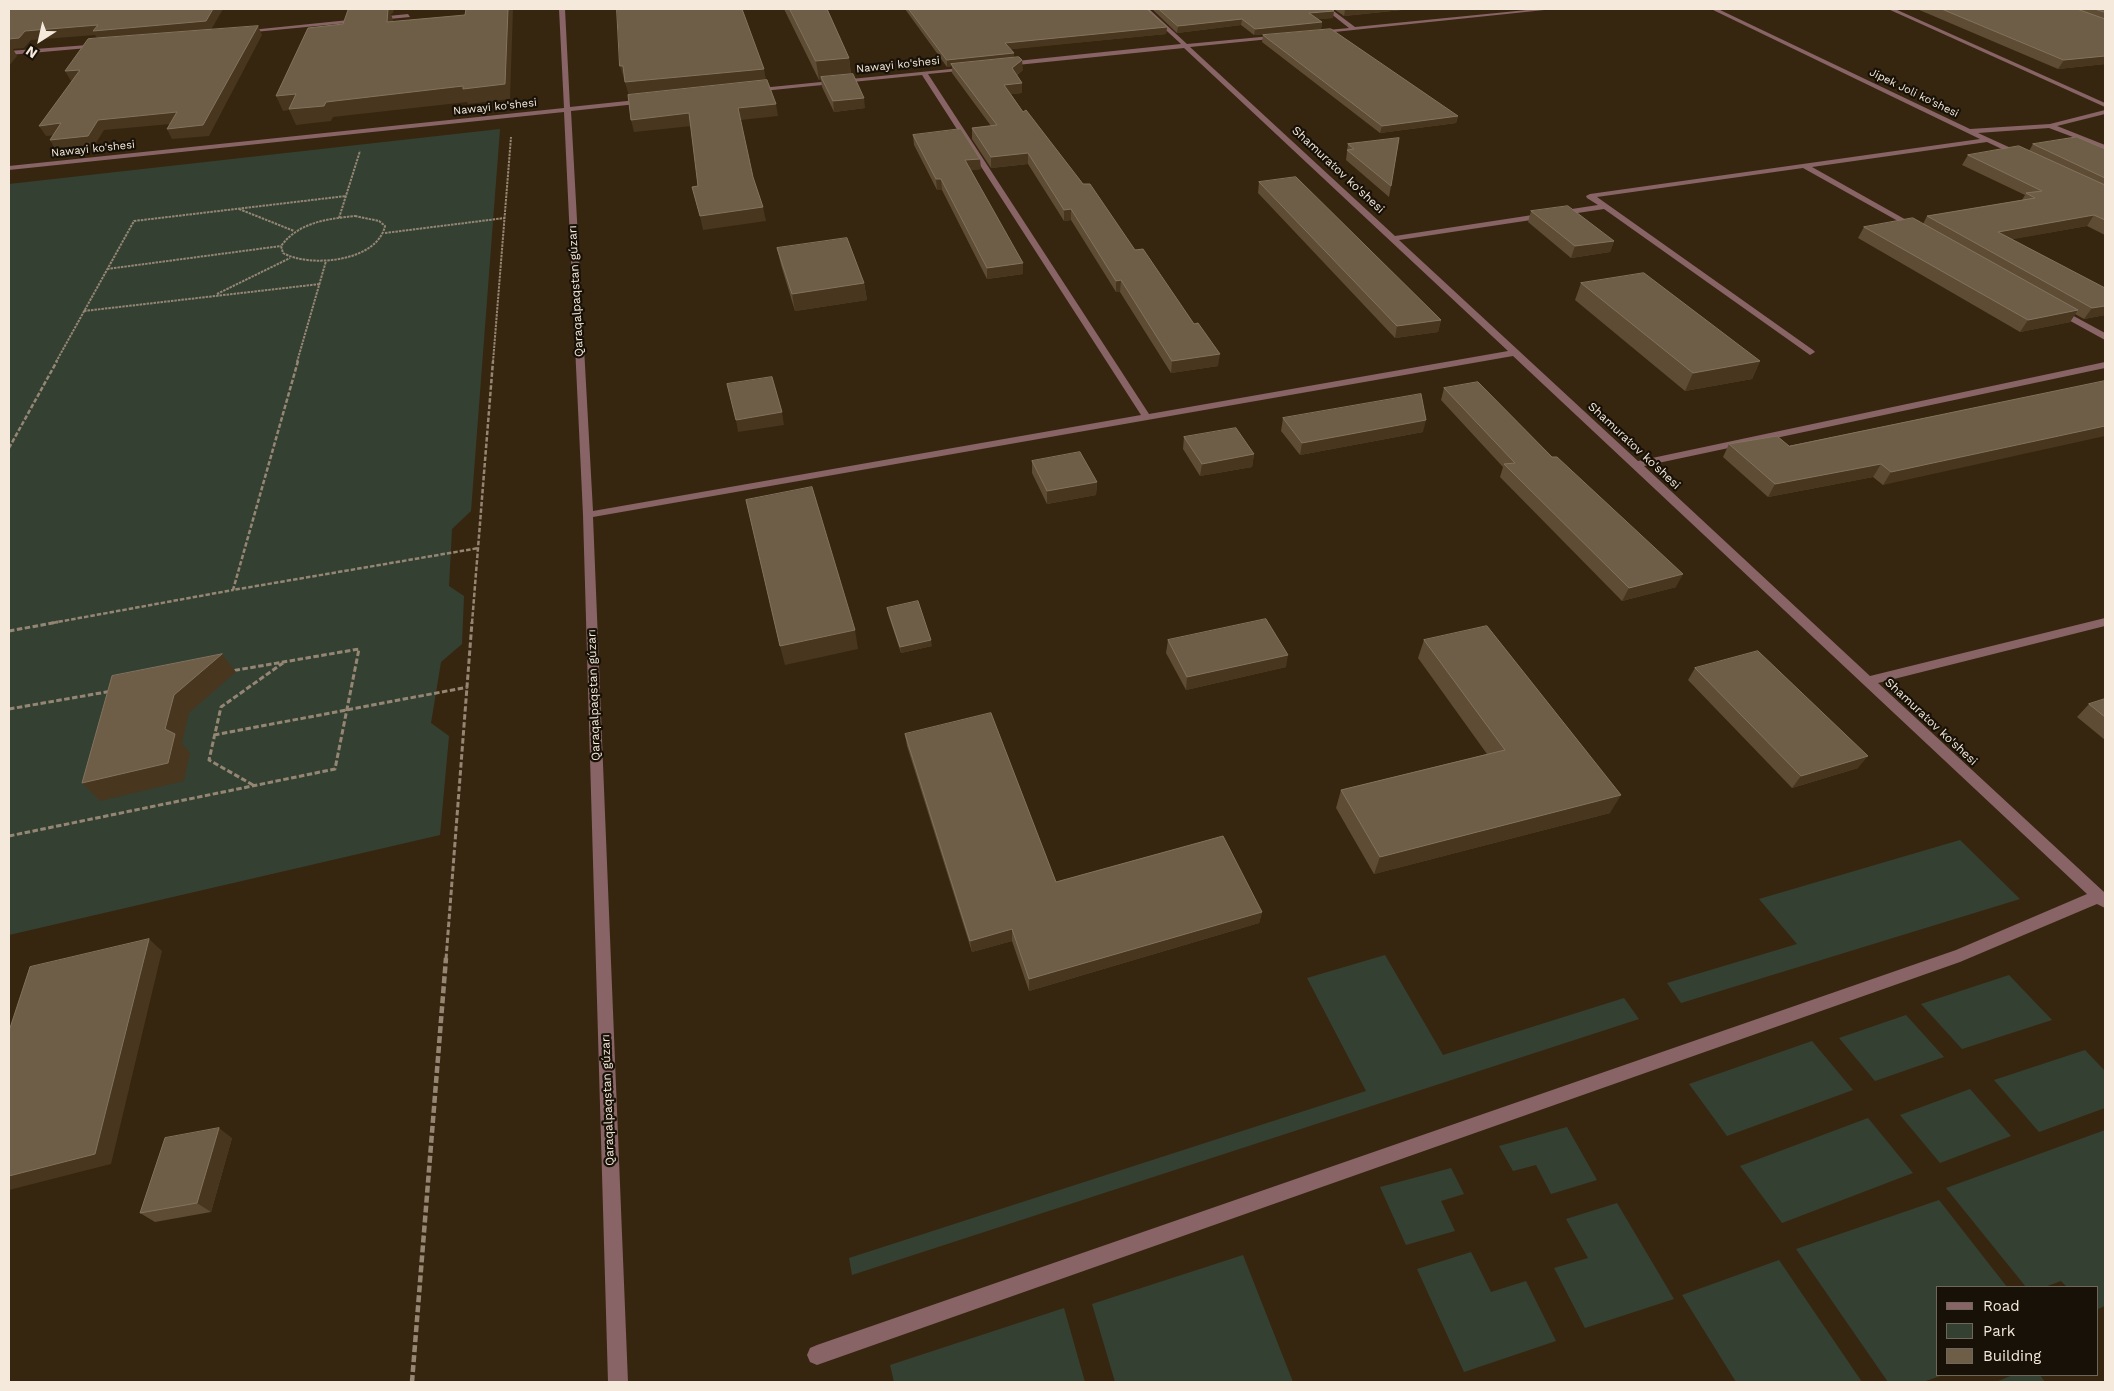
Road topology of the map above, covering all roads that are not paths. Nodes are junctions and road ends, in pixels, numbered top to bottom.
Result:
1 (562, 9) edge
2 (1146, 9) edge
3 (1328, 9) edge
4 (1551, 9) edge
5 (1714, 9) edge
6 (1891, 9) edge
7 (1520, 10) edge
8 (408, 16) dead end
9 (1354, 29) junction
10 (233, 32) edge
11 (1305, 34) edge
12 (1285, 36) edge
13 (106, 44) edge
14 (1186, 46) junction
15 (9, 53) edge
16 (1001, 65) edge
17 (972, 68) edge
18 (924, 73) junction
19 (742, 91) edge
20 (654, 100) edge
21 (2102, 100) edge
22 (2105, 105) edge
23 (566, 109) junction
24 (2105, 112) edge
25 (2050, 126) junction
26 (1969, 131) junction
27 (1988, 140) junction
28 (2105, 147) edge
29 (2024, 157) edge
30 (1805, 166) junction
31 (9, 168) edge
32 (1605, 206) junction
33 (1923, 233) edge
34 (1393, 239) junction
35 (2048, 305) edge
36 (2105, 337) edge
37 (1810, 352) dead end
38 (1515, 353) junction
39 (2105, 365) edge
40 (1146, 416) junction
41 (1636, 465) junction
42 (588, 515) junction
43 (2105, 622) edge
44 (1868, 681) junction
45 (2102, 899) edge
46 (817, 1355) dead end
47 (618, 1382) edge

1 - 23 street, Qaraqalpaqstan gúzarı
2 - 14 street, Shamuratov ko'shesi
3 - 9 street
4 - 7 street
5 - 26 street, Jipek Joli ko'shesi
6 - 21 street
7 - 9 street
8 - 10 street
9 - 11 street
12 - 14 street
13 - 15 street
14 - 16 street
14 - 34 street, Shamuratov ko'shesi
17 - 18 street, Nawayi ko'shesi
18 - 19 street, Nawayi ko'shesi
18 - 40 street
20 - 23 street, Nawayi ko'shesi
21 - 22 street
23 - 31 street, Nawayi ko'shesi
23 - 42 street, Qaraqalpaqstan gúzarı
24 - 25 street
25 - 26 street
25 - 28 street
26 - 27 street, Jipek Joli ko'shesi
27 - 29 street, Jipek Joli ko'shesi
27 - 30 street
30 - 32 street
30 - 33 street
32 - 34 street
32 - 37 street
34 - 38 street, Shamuratov ko'shesi
35 - 36 street
38 - 40 street
38 - 41 street, Shamuratov ko'shesi
39 - 41 street
40 - 42 street
41 - 44 street, Shamuratov ko'shesi
42 - 47 street, Qaraqalpaqstan gúzarı
43 - 44 street
44 - 45 street, Shamuratov ko'shesi
45 - 46 street

